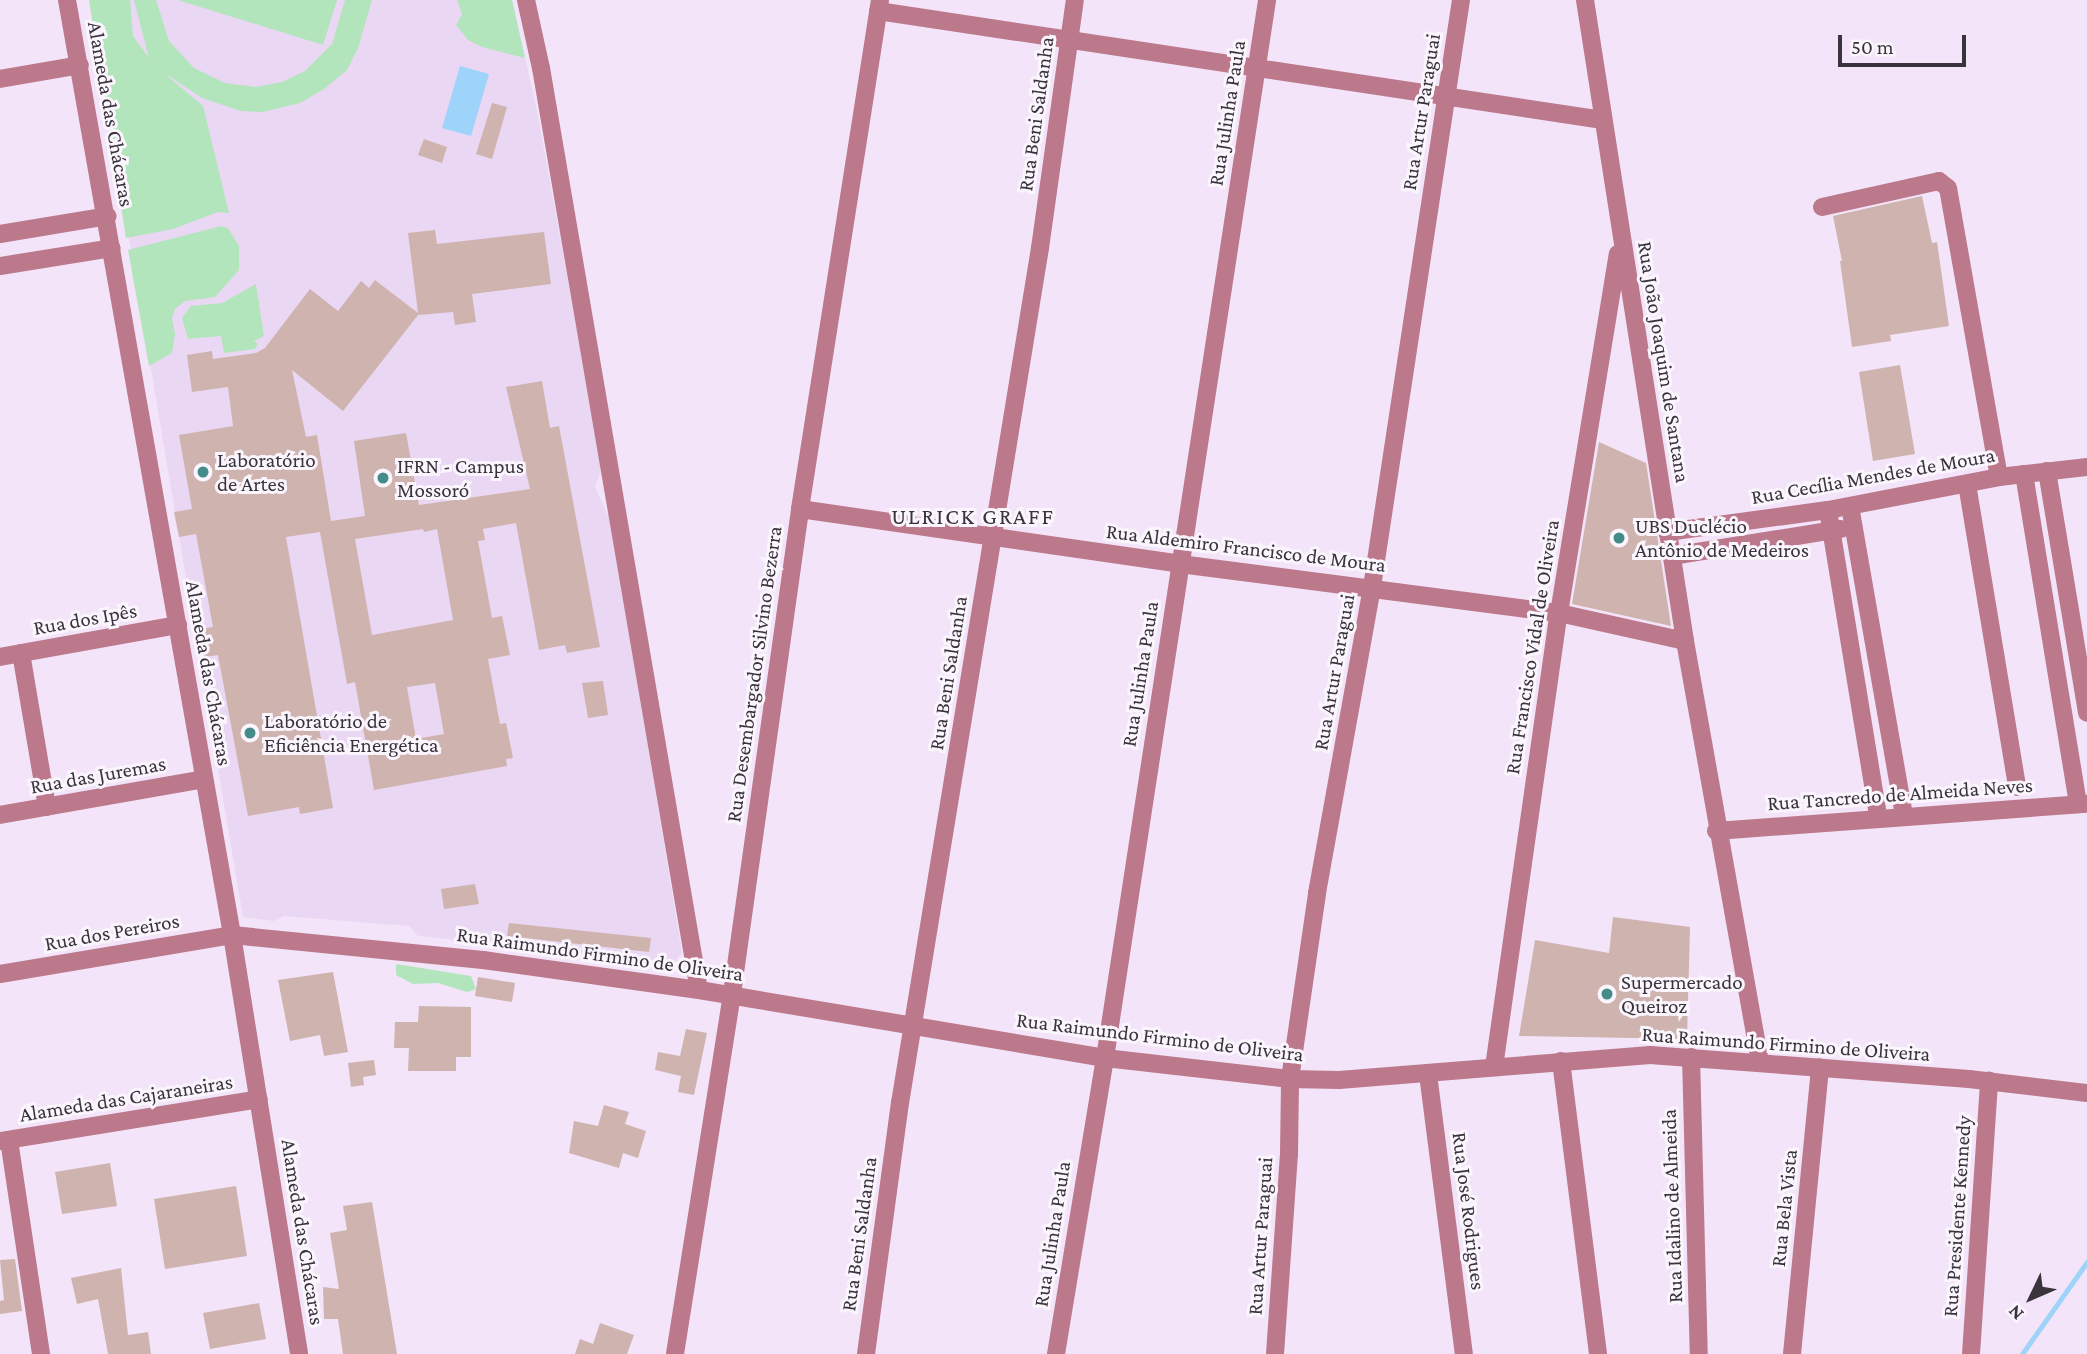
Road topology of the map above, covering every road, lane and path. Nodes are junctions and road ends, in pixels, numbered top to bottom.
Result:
1 (68, 0) edge
2 (526, 0) edge
3 (1075, 0) edge
4 (1267, 0) edge
5 (1461, 0) edge
6 (1585, 0) edge
7 (879, 5) edge
8 (1069, 39) junction
9 (80, 65) junction
10 (1257, 68) junction
11 (0, 79) edge
12 (1446, 96) junction
13 (1604, 120) junction
14 (1822, 207) dead end
15 (107, 216) junction
16 (0, 234) edge
17 (1621, 236) junction
18 (112, 248) junction
19 (0, 266) edge
20 (2087, 467) edge
21 (2047, 471) junction
22 (2024, 474) junction
23 (1999, 477) junction
24 (1967, 484) junction
25 (1850, 506) junction
26 (800, 509) junction
27 (1828, 510) junction
28 (1854, 527) junction
29 (1831, 531) junction
30 (1667, 532) junction
31 (993, 535) junction
32 (1672, 556) junction
33 (1180, 564) junction
34 (1372, 587) junction
35 (1559, 613) junction
36 (178, 625) junction
37 (1685, 642) junction
38 (21, 653) junction
39 (0, 657) edge
40 (2087, 713) edge
41 (205, 779) junction
42 (2017, 787) dead end
43 (2082, 804) edge
44 (47, 807) junction
45 (0, 815) edge
46 (1904, 815) junction
47 (1878, 817) junction
48 (1716, 831) junction
49 (232, 935) junction
50 (0, 974) edge
51 (699, 990) junction
52 (732, 995) junction
53 (915, 1025) junction
54 (1691, 1057) junction
55 (1105, 1058) junction
56 (1760, 1061) junction
57 (1561, 1062) junction
58 (1494, 1067) junction
59 (1820, 1067) junction
60 (1428, 1074) junction
61 (1290, 1079) junction
62 (1989, 1081) junction
63 (2087, 1093) edge
64 (259, 1099) junction
65 (4, 1140) edge
66 (41, 1354) edge
67 (299, 1354) edge
68 (675, 1354) edge
69 (866, 1354) edge
70 (1056, 1354) edge
71 (1275, 1354) edge
72 (1464, 1354) edge
73 (1598, 1354) edge
74 (1699, 1354) edge
75 (1793, 1354) edge
76 (1971, 1354) edge

1 - 9 street, Alameda das Chácaras
2 - 51 street
3 - 8 street, Rua Beni Saldanha
4 - 10 street, Rua Julinha Paula
5 - 12 street, Rua Artur Paraguai
6 - 13 street, Rua João Joaquim de Santana
7 - 8 street
7 - 26 street, Rua Desembargador Silvino Bezerra
8 - 10 street
8 - 31 street, Rua Beni Saldanha
9 - 11 street
9 - 15 street, Alameda das Chácaras
10 - 12 street
10 - 33 street, Rua Julinha Paula
12 - 13 street
12 - 34 street, Rua Artur Paraguai
13 - 17 street, Rua João Joaquim de Santana
14 - 23 street
15 - 16 street
15 - 18 street, Alameda das Chácaras
17 - 30 street, Rua João Joaquim de Santana
17 - 35 street, Rua Francisco Vidal de Oliveira
18 - 19 street
18 - 36 street, Alameda das Chácaras
20 - 21 street, Rua Cecília Mendes de Moura
21 - 22 street, Rua Cecília Mendes de Moura
21 - 40 street
22 - 23 street, Rua Cecília Mendes de Moura
22 - 43 street
23 - 24 street, Rua Cecília Mendes de Moura
24 - 25 street, Rua Cecília Mendes de Moura
24 - 42 street
25 - 27 street, Rua Cecília Mendes de Moura
25 - 28 street
26 - 31 street, Rua Aldemiro Francisco de Moura
26 - 52 street, Rua Desembargador Silvino Bezerra
27 - 29 street
27 - 30 street, Rua Cecília Mendes de Moura
28 - 29 street
28 - 46 street
29 - 32 street
29 - 47 street
30 - 32 street, Rua João Joaquim de Santana
31 - 33 street, Rua Aldemiro Francisco de Moura
31 - 53 street, Rua Beni Saldanha
32 - 37 street, Rua João Joaquim de Santana
33 - 34 street, Rua Aldemiro Francisco de Moura
33 - 55 street, Rua Julinha Paula
34 - 35 street, Rua Aldemiro Francisco de Moura
34 - 61 street, Rua Artur Paraguai
35 - 37 street, Rua Aldemiro Francisco de Moura
35 - 58 street, Rua Francisco Vidal de Oliveira
36 - 38 street, Rua dos Ipês
36 - 41 street, Alameda das Chácaras
37 - 48 street, Rua João Joaquim de Santana
38 - 39 street, Rua dos Ipês
38 - 44 street
41 - 44 street, Rua das Juremas
41 - 49 street, Alameda das Chácaras
43 - 46 street, Rua Tancredo de Almeida Neves
44 - 45 street, Rua das Juremas
46 - 47 street, Rua Tancredo de Almeida Neves
47 - 48 street, Rua Tancredo de Almeida Neves
48 - 56 street, Rua João Joaquim de Santana
49 - 50 street, Rua dos Pereiros
49 - 51 street, Rua Raimundo Firmino de Oliveira
49 - 64 street, Alameda das Chácaras
51 - 52 street, Rua Raimundo Firmino de Oliveira
52 - 53 street, Rua Raimundo Firmino de Oliveira
52 - 68 street, Rua Desembargador Silvino Bezerra
53 - 55 street, Rua Raimundo Firmino de Oliveira
53 - 69 street, Rua Beni Saldanha
54 - 56 street, Rua Raimundo Firmino de Oliveira
54 - 57 street, Rua Raimundo Firmino de Oliveira
54 - 74 street, Rua Idalino de Almeida
55 - 61 street, Rua Raimundo Firmino de Oliveira
55 - 70 street, Rua Julinha Paula
56 - 59 street, Rua Raimundo Firmino de Oliveira
57 - 58 street, Rua Raimundo Firmino de Oliveira
57 - 73 street
58 - 60 street, Rua Raimundo Firmino de Oliveira
59 - 62 street, Rua Raimundo Firmino de Oliveira
59 - 75 street, Rua Bela Vista
60 - 61 street, Rua Raimundo Firmino de Oliveira
60 - 72 street, Rua José Rodrigues
61 - 71 street, Rua Artur Paraguai
62 - 63 street, Rua Raimundo Firmino de Oliveira
62 - 76 street, Rua Presidente Kennedy
64 - 65 street, Alameda das Cajaraneiras
64 - 67 street, Alameda das Chácaras
65 - 66 street

